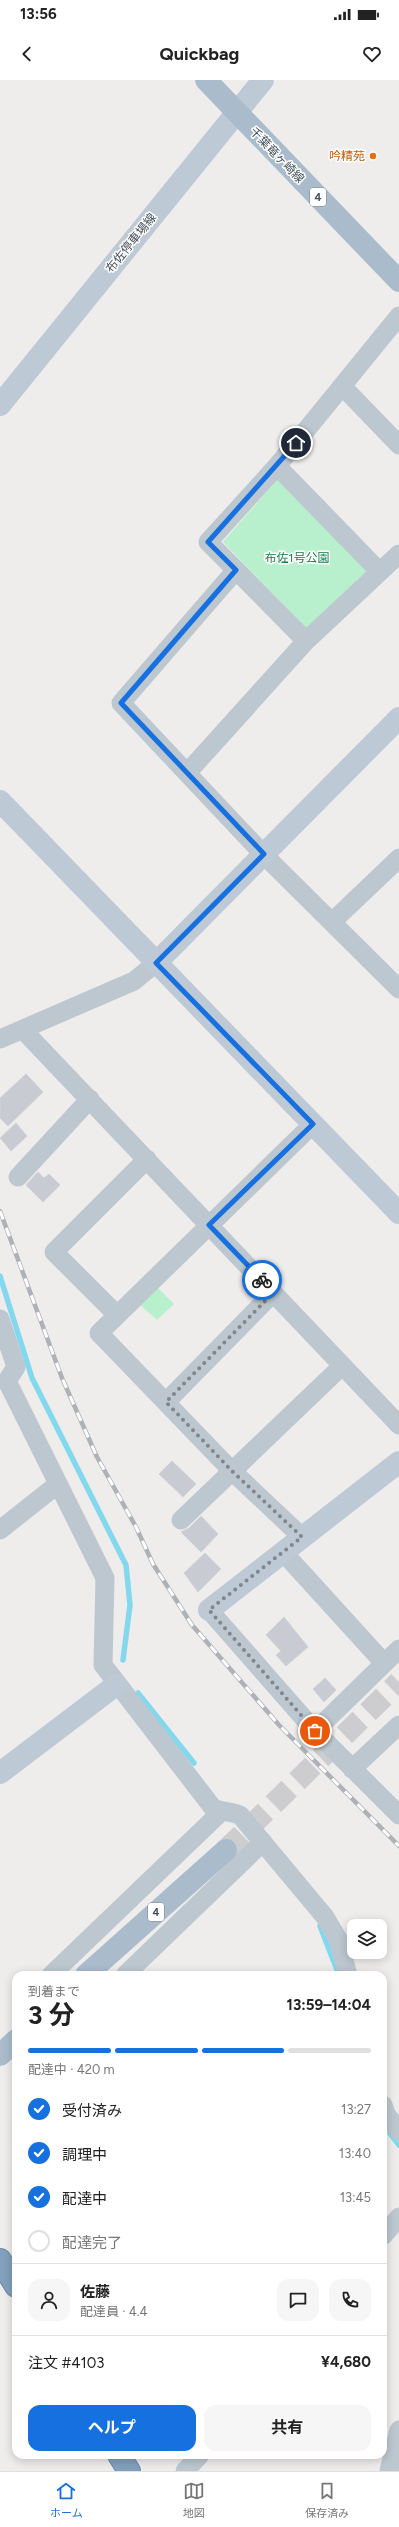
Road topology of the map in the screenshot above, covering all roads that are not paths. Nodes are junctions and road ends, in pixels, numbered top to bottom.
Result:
1 (206, 80) edge
2 (263, 80) edge
3 (236, 113) junction
4 (399, 282) edge
5 (399, 316) edge
6 (343, 387) junction
7 (0, 406) edge
8 (399, 445) edge
9 (277, 466) junction
10 (399, 554) edge
11 (236, 570) junction
12 (380, 572) junction
13 (306, 641) junction
14 (399, 718) edge
15 (187, 773) junction
16 (0, 801) edge
17 (264, 854) junction
18 (399, 858) edge
19 (332, 922) junction
20 (156, 963) junction
21 (399, 989) edge
22 (23, 1030) junction
23 (0, 1039) edge
24 (90, 1099) junction
25 (313, 1124) junction
26 (147, 1159) junction
27 (18, 1177) dead end
28 (399, 1213) edge
29 (209, 1225) junction
30 (273, 1293) junction
31 (117, 1315) junction
32 (0, 1319) edge
33 (342, 1366) junction
34 (3, 1382) edge
35 (166, 1402) junction
36 (399, 1425) edge
37 (399, 1462) edge
38 (232, 1471) junction
39 (58, 1484) junction
40 (181, 1520) dead end
41 (0, 1530) edge
42 (302, 1537) junction
43 (283, 1552) junction
44 (209, 1610) joint
45 (399, 1649) edge
46 (384, 1663) junction
47 (116, 1685) junction
48 (399, 1725) edge
49 (315, 1731) junction
50 (352, 1769) junction
51 (0, 1773) edge
52 (221, 1812) junction
53 (399, 1815) edge
54 (263, 1842) junction
55 (226, 1850) tunnel mouth
56 (55, 1971) edge
57 (90, 1971) edge
58 (129, 1971) edge
59 (347, 1971) edge
60 (12, 2044) edge
61 (0, 2055) edge
62 (387, 2115) edge
63 (399, 2131) edge
64 (399, 2217) edge
65 (387, 2231) edge
66 (0, 2260) edge
67 (12, 2280) edge
68 (399, 2430) edge
69 (122, 2459) edge
70 (196, 2459) edge
71 (129, 2471) edge
72 (185, 2471) edge
73 (389, 2471) edge

1 - 3 main road, 千葉竜ヶ崎線 / 4
2 - 3 street, 布佐停車場線
3 - 4 main road, 千葉竜ヶ崎線 / 4
3 - 7 street, 布佐停車場線
5 - 6 street
6 - 8 street
6 - 9 street
9 - 11 street
9 - 12 street
10 - 12 street
11 - 13 street
11 - 15 street
12 - 13 street
13 - 15 street
14 - 17 street
15 - 17 street
16 - 20 street
17 - 19 street
17 - 20 street
18 - 19 street
19 - 21 street
20 - 22 street
20 - 25 street
22 - 23 street
22 - 24 street
24 - 26 street
24 - 27 street
25 - 28 street
25 - 29 street
26 - 29 street
26 - 31 street
29 - 30 street
29 - 31 street
30 - 33 street
30 - 35 street
31 - 35 street
32 - 34 street
33 - 36 street
33 - 38 street
34 - 39 street
35 - 38 street
37 - 42 street
38 - 40 street
38 - 42 street
39 - 41 street
39 - 47 street
42 - 43 street
43 - 44 street
43 - 46 street
44 - 49 street
45 - 46 street
46 - 49 street
47 - 51 street
47 - 52 street
48 - 50 street
49 - 50 street
50 - 53 street
52 - 54 street
52 - 56 street
54 - 58 street
54 - 59 street
55 - 57 main road, 4
60 - 61 main road
62 - 63 street
64 - 65 street
66 - 67 highway
68 - 73 street
69 - 71 highway
70 - 72 street

